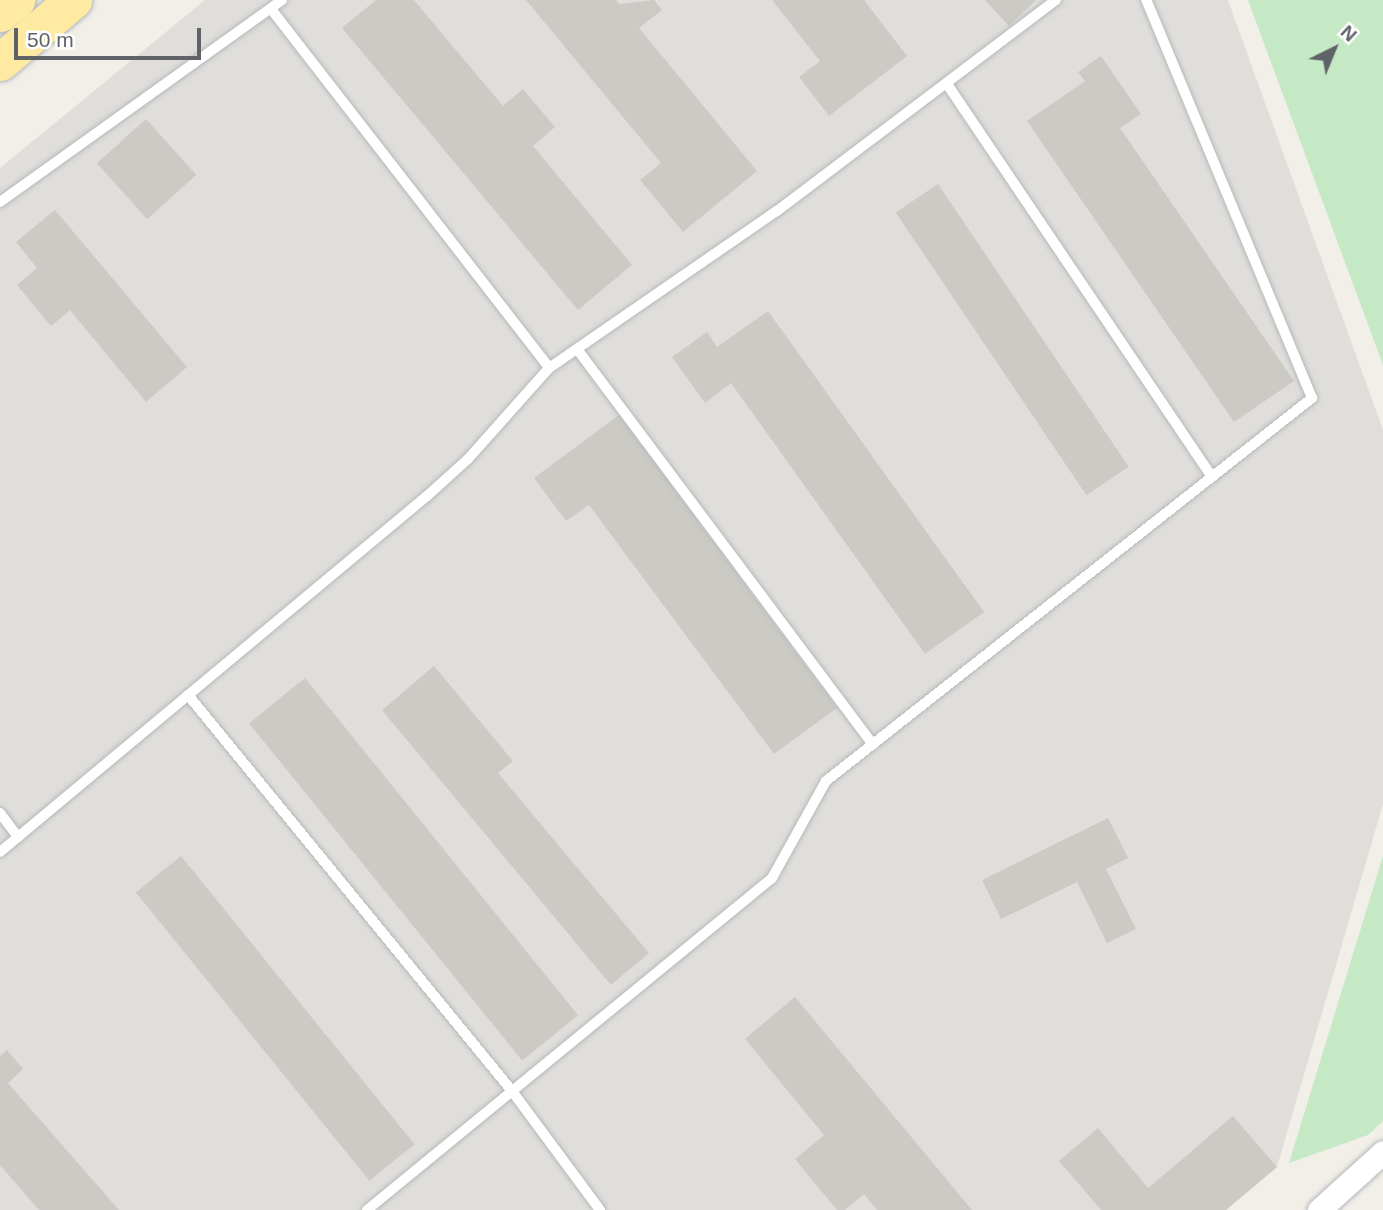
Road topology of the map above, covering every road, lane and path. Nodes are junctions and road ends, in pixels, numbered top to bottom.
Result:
1 (16, 0) edge
2 (73, 0) edge
3 (282, 0) edge
4 (1056, 0) edge
5 (1146, 0) edge
6 (271, 9) junction
7 (0, 13) edge
8 (0, 62) edge
9 (947, 84) junction
10 (0, 202) edge
11 (577, 349) junction
12 (548, 368) junction
13 (1212, 477) junction
14 (188, 695) junction
15 (873, 744) junction
16 (0, 813) edge
17 (0, 832) edge
18 (18, 837) junction
19 (0, 852) edge
20 (512, 1091) junction
21 (1383, 1152) edge
22 (367, 1210) edge
23 (600, 1210) edge
24 (1319, 1210) edge

1 - 7 highway
2 - 8 highway
3 - 6 lane
4 - 9 lane
5 - 13 lane
6 - 10 lane
6 - 12 lane
9 - 11 lane
9 - 13 lane
11 - 12 lane
11 - 15 lane
12 - 14 lane
13 - 15 lane
14 - 18 lane
14 - 20 lane
15 - 20 lane
16 - 18 lane
17 - 18 lane
18 - 19 lane
20 - 22 lane
20 - 23 lane
21 - 24 street

